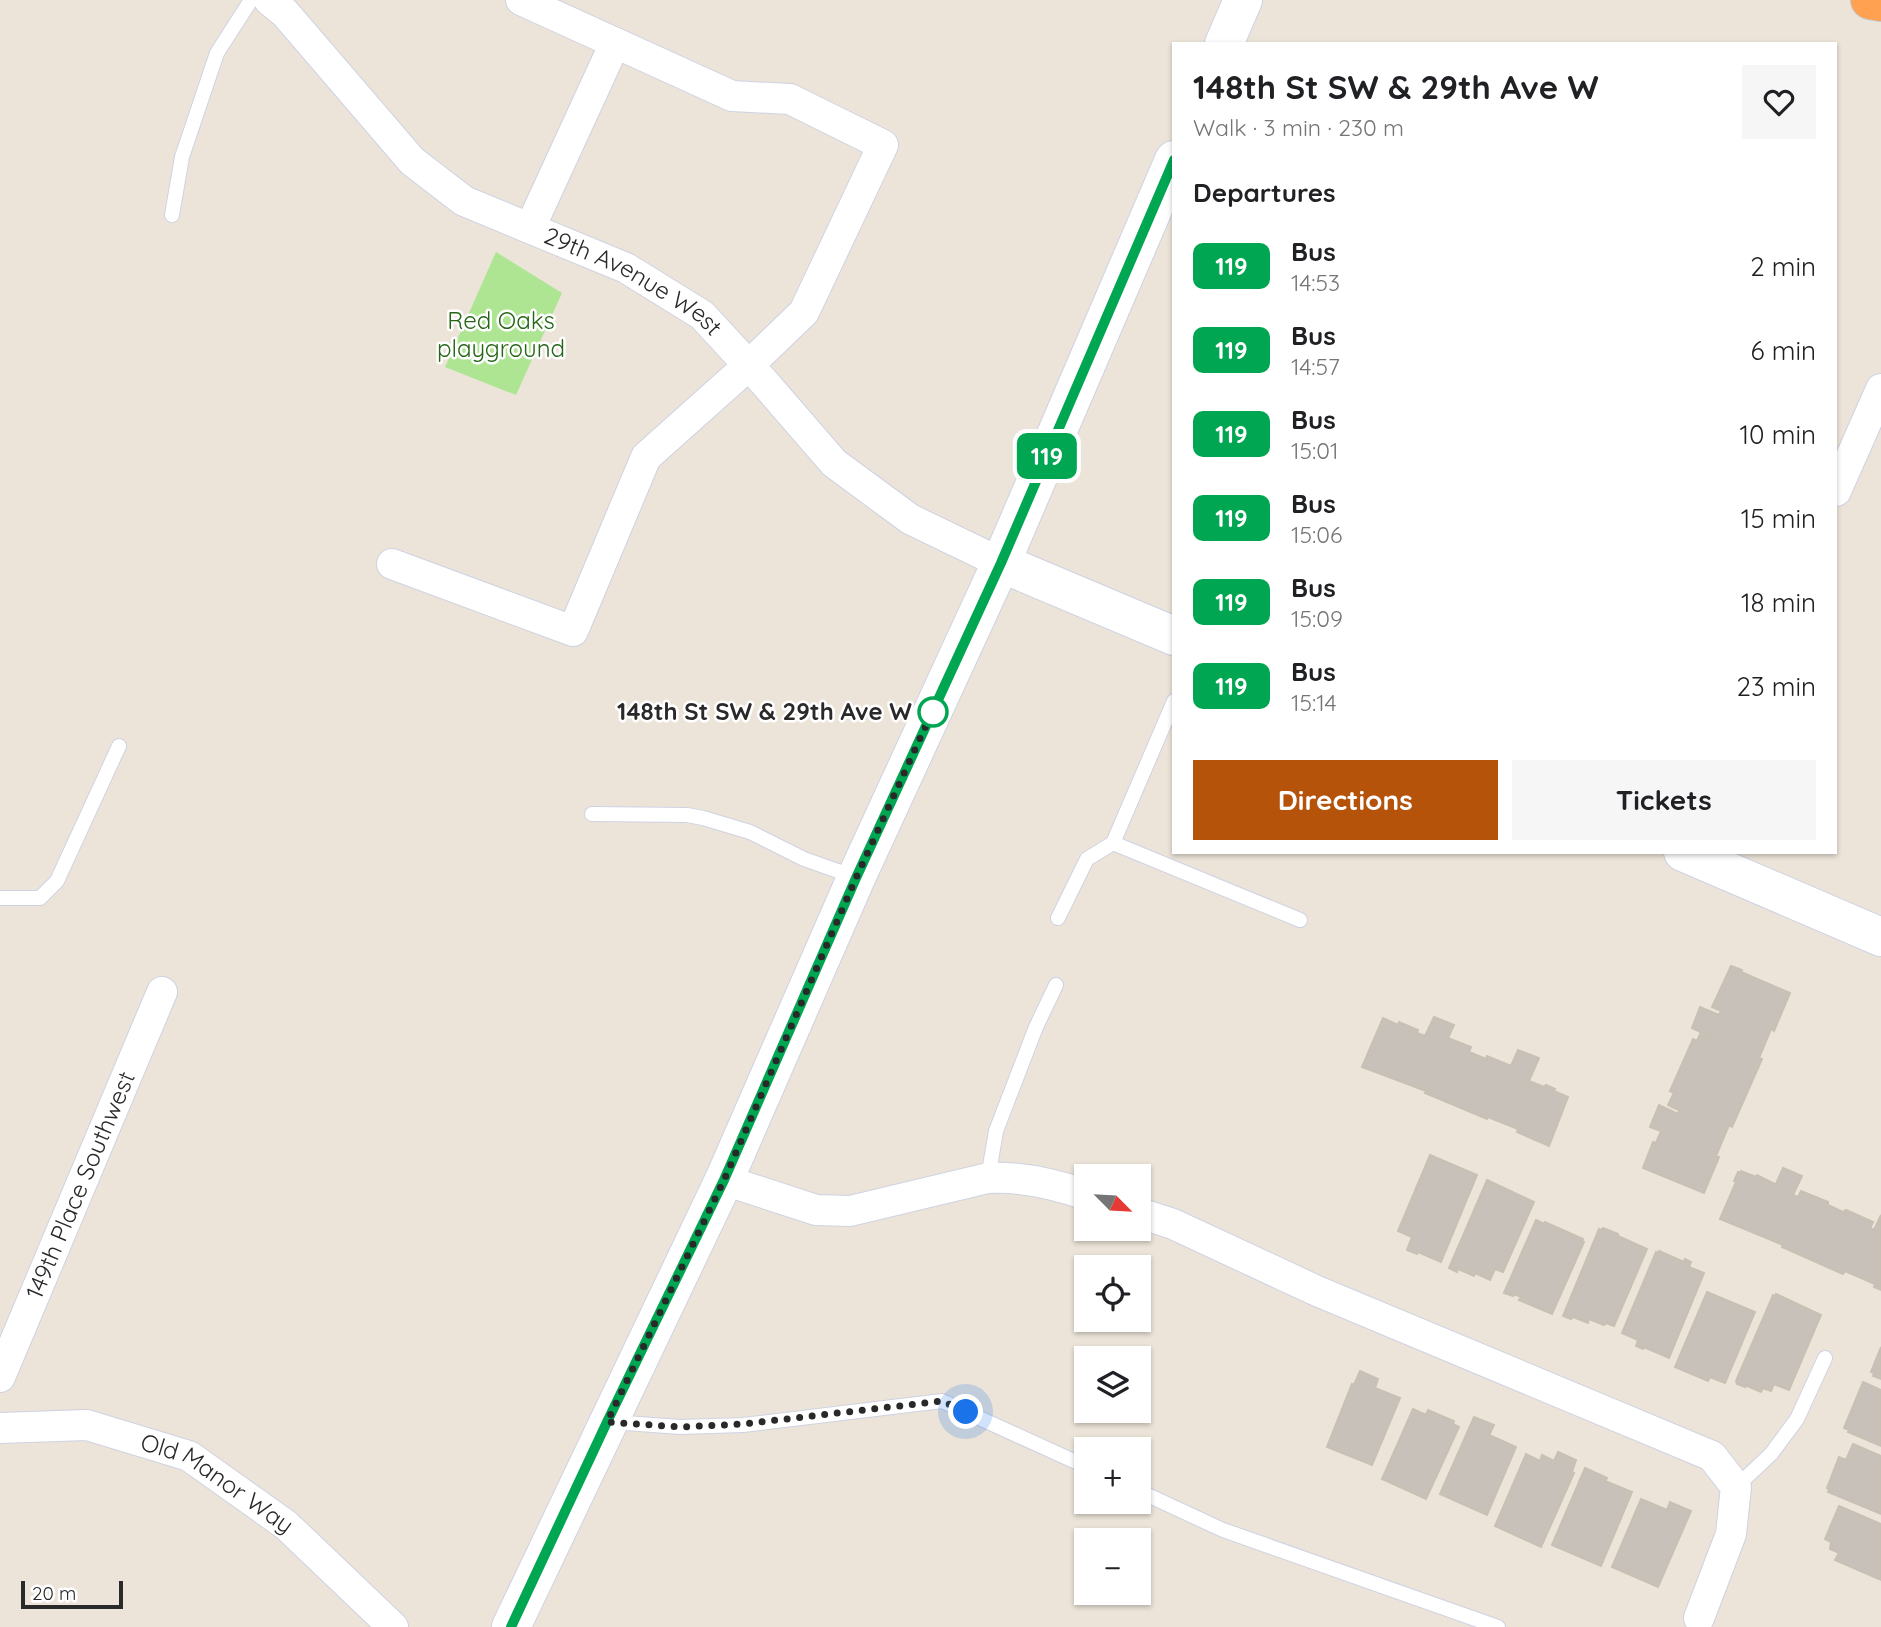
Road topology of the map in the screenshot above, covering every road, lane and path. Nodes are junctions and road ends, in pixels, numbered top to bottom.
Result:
1 (251, 0) edge
2 (521, 0) edge
3 (1243, 0) edge
4 (1870, 0) edge
5 (1881, 2) edge
6 (282, 4) edge
7 (1225, 42) edge
8 (615, 43) junction
9 (1172, 165) edge
10 (172, 215) dead end
11 (530, 229) junction
12 (749, 365) junction
13 (1881, 389) edge
14 (1837, 489) edge
15 (1001, 563) junction
16 (392, 565) dead end
17 (1172, 635) edge
18 (1172, 707) edge
19 (118, 746) dead end
20 (593, 814) dead end
21 (1113, 843) junction
22 (1688, 854) edge
23 (856, 878) junction
24 (0, 898) edge
25 (1058, 918) dead end
26 (1300, 920) dead end
27 (1881, 937) edge
28 (1056, 985) dead end
29 (162, 992) dead end
30 (988, 1178) junction
31 (724, 1180) junction
32 (1074, 1191) edge
33 (1152, 1217) edge
34 (1825, 1358) dead end
35 (0, 1377) edge
36 (607, 1422) junction
37 (0, 1428) edge
38 (1074, 1461) edge
39 (1736, 1487) junction
40 (1151, 1497) edge
41 (1699, 1618) dead end
42 (393, 1627) edge
43 (511, 1627) edge
44 (1498, 1627) edge

1 - 10 lane
2 - 8 street
3 - 7 street
4 - 5 highway
6 - 11 street, 29th Avenue West
8 - 11 street
8 - 12 street
9 - 15 street
11 - 12 street, 29th Avenue West
12 - 15 street, 29th Avenue West
12 - 16 street
13 - 14 street
15 - 17 street
15 - 23 street
18 - 21 lane
19 - 24 lane
20 - 23 lane
21 - 25 lane
21 - 26 lane
22 - 27 street
23 - 31 street
28 - 30 lane
29 - 35 street, 149th Place Southwest
30 - 31 street
30 - 32 street
31 - 36 street
33 - 39 street
34 - 39 lane
36 - 38 lane
36 - 43 street
37 - 42 street, Old Manor Way
39 - 41 street
40 - 44 lane

